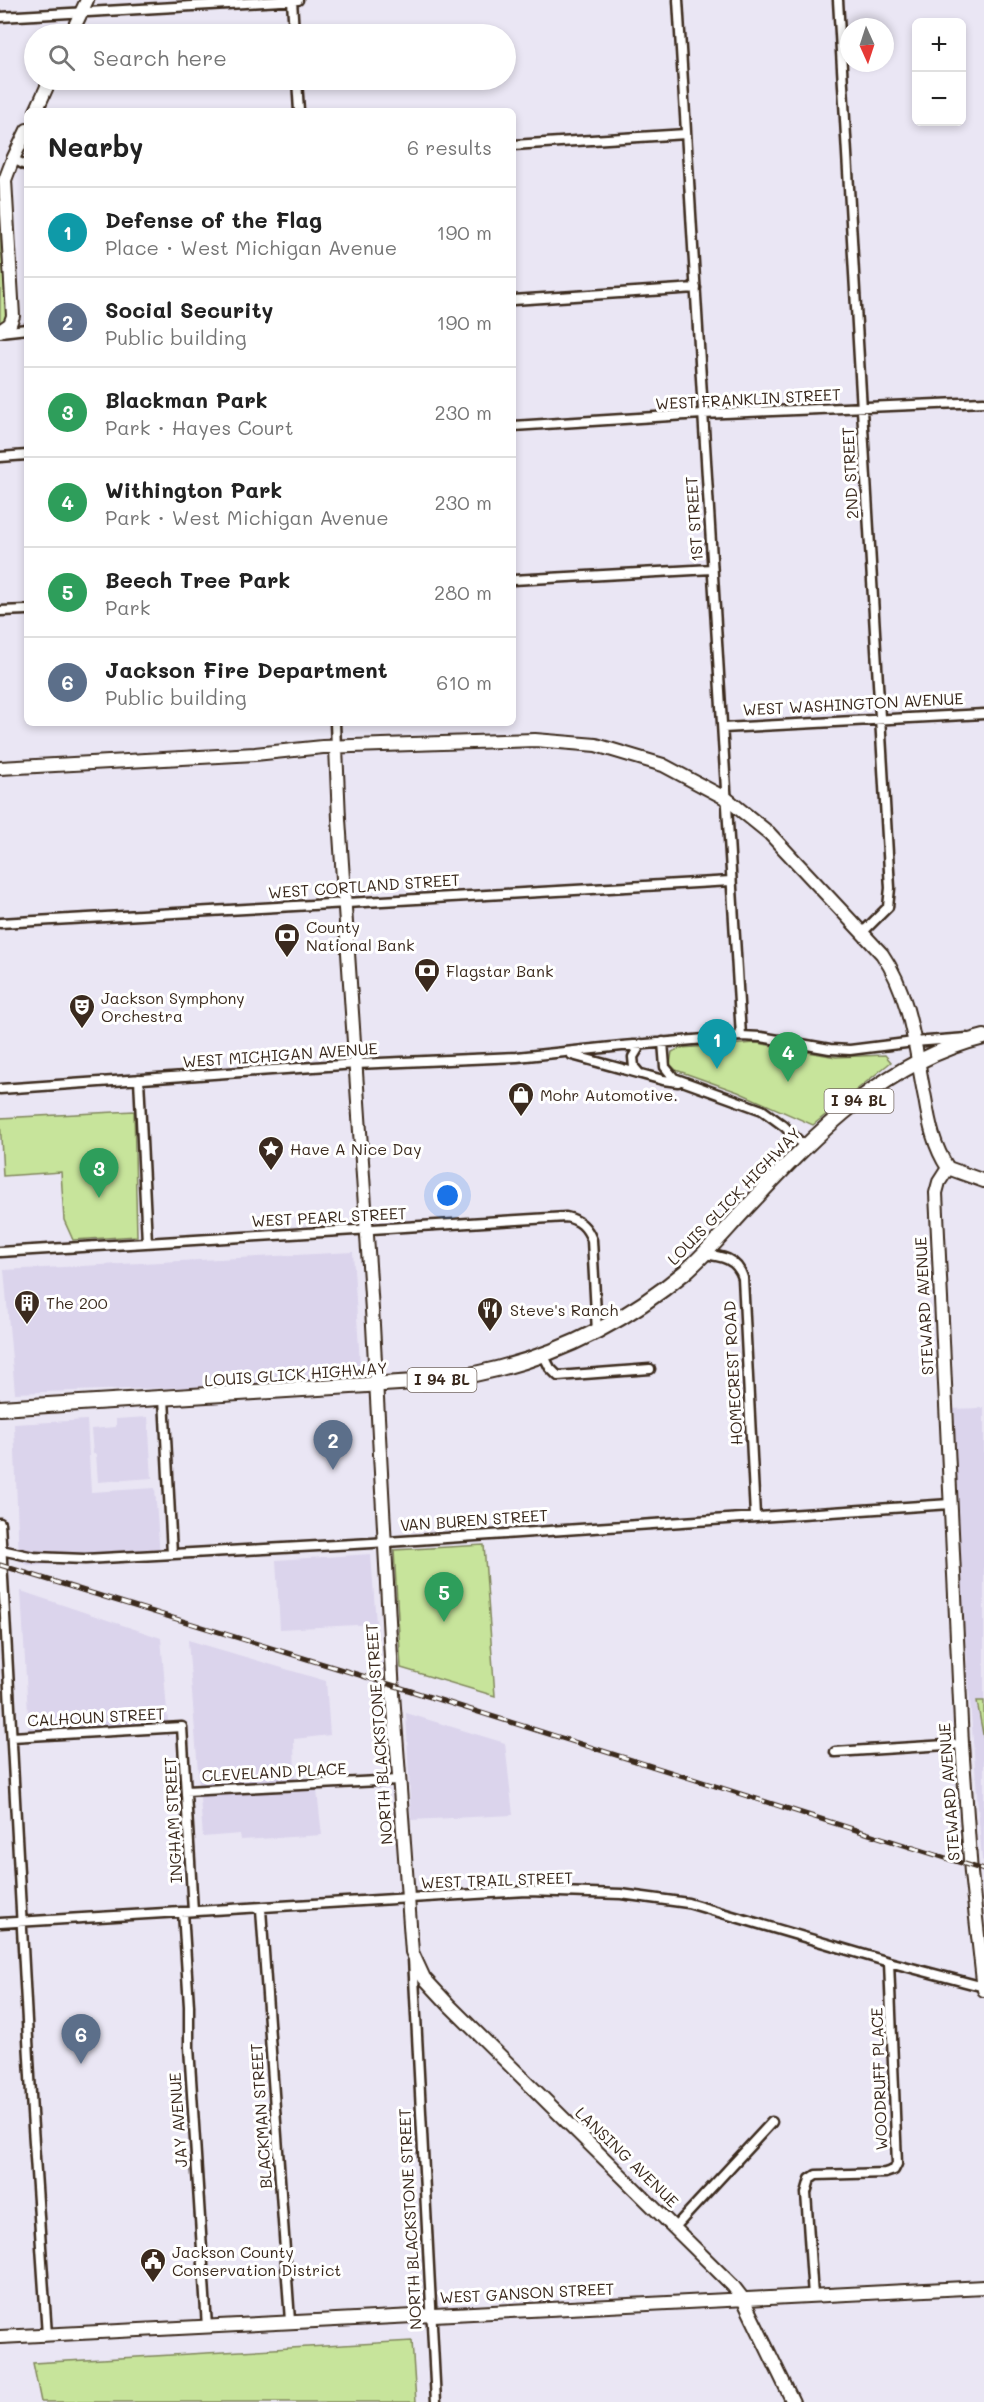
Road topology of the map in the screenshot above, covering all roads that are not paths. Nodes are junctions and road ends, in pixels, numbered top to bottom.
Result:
1 (292, 0) edge
2 (297, 0) edge
3 (678, 0) edge
4 (838, 0) edge
5 (84, 6) edge
6 (0, 17) edge
7 (76, 24) edge
8 (293, 24) edge
9 (45, 90) edge
10 (298, 90) edge
11 (37, 108) edge
12 (300, 108) edge
13 (686, 134) junction
14 (24, 136) edge
15 (516, 145) edge
16 (13, 159) junction
17 (24, 164) edge
18 (0, 169) edge
19 (3, 187) edge
20 (696, 288) junction
21 (516, 300) edge
22 (13, 316) junction
23 (24, 327) edge
24 (24, 329) edge
25 (0, 332) edge
26 (984, 402) edge
27 (862, 408) junction
28 (702, 414) junction
29 (516, 426) edge
30 (24, 455) edge
31 (0, 457) edge
32 (712, 569) junction
33 (516, 580) edge
34 (24, 610) edge
35 (0, 611) edge
36 (984, 714) edge
37 (880, 720) junction
38 (335, 726) edge
39 (723, 728) junction
40 (336, 747) junction
41 (0, 768) edge
42 (727, 799) junction
43 (731, 881) junction
44 (346, 902) junction
45 (0, 923) edge
46 (862, 933) junction
47 (741, 1036) junction
48 (982, 1038) edge
49 (663, 1042) junction
50 (914, 1042) junction
51 (641, 1044) junction
52 (563, 1053) junction
53 (918, 1061) junction
54 (356, 1064) junction
55 (642, 1074) junction
56 (139, 1079) junction
57 (682, 1082) junction
58 (0, 1089) edge
59 (804, 1146) junction
60 (948, 1167) junction
61 (984, 1181) edge
62 (366, 1230) junction
63 (147, 1242) junction
64 (0, 1252) edge
65 (703, 1254) junction
66 (597, 1332) junction
67 (543, 1356) junction
68 (650, 1369) dead end
69 (375, 1385) junction
70 (164, 1398) junction
71 (0, 1408) edge
72 (950, 1503) junction
73 (755, 1516) junction
74 (0, 1523) edge
75 (385, 1541) junction
76 (1, 1550) edge
77 (172, 1554) junction
78 (182, 1727) joint
79 (12, 1737) junction
80 (962, 1744) junction
81 (835, 1752) dead end
82 (398, 1780) junction
83 (186, 1791) junction
84 (406, 1899) junction
85 (261, 1909) junction
86 (193, 1911) junction
87 (183, 1912) junction
88 (21, 1922) junction
89 (0, 1923) edge
90 (412, 1955) junction
91 (889, 1962) junction
92 (984, 1988) edge
93 (772, 2122) dead end
94 (675, 2227) junction
95 (984, 2287) edge
96 (813, 2296) junction
97 (743, 2299) junction
98 (432, 2314) junction
99 (290, 2321) junction
100 (207, 2327) junction
101 (47, 2335) junction
102 (0, 2337) edge
103 (436, 2402) edge
104 (793, 2402) edge

1 - 2 street
1 - 5 street
1 - 8 street
3 - 13 street, 1ST STREET
4 - 27 street, 2ND STREET
5 - 6 street
5 - 7 main road
9 - 11 main road
10 - 12 street
13 - 15 street
13 - 20 street, 1ST STREET
14 - 16 main road
16 - 17 street
16 - 18 main road
16 - 19 main road
19 - 22 main road
20 - 21 street
20 - 28 street, 1ST STREET
22 - 23 street
22 - 25 main road
24 - 25 street
26 - 27 street, WEST FRANKLIN STREET
27 - 28 street, WEST FRANKLIN STREET
27 - 37 street, 2ND STREET
28 - 29 street, WEST FRANKLIN STREET
28 - 32 street, 1ST STREET
30 - 31 street
32 - 33 street
32 - 39 street, 1ST STREET
34 - 35 street
36 - 37 street, WEST WASHINGTON AVENUE
37 - 39 street, WEST WASHINGTON AVENUE
37 - 46 street, 2ND STREET
38 - 40 street
39 - 42 street, 1ST STREET
40 - 41 main road
40 - 42 main road
40 - 44 main road, NORTH BLACKSTONE STREET
42 - 43 street, 1ST STREET
42 - 46 main road
43 - 44 street, WEST CORTLAND STREET
43 - 47 street, 1ST STREET
44 - 45 street, WEST CORTLAND STREET
44 - 54 main road, NORTH BLACKSTONE STREET
46 - 50 main road
47 - 49 street, WEST MICHIGAN AVENUE
47 - 50 street, WEST MICHIGAN AVENUE
48 - 50 street, WEST MICHIGAN AVENUE
48 - 53 main road, LOUIS GLICK HIGHWAY / I 94 BL
49 - 51 street, WEST MICHIGAN AVENUE
49 - 57 street
50 - 53 main road
51 - 52 street, WEST MICHIGAN AVENUE
51 - 55 street
52 - 54 street, WEST MICHIGAN AVENUE
52 - 55 street, WEST MICHIGAN AVENUE
53 - 59 main road, LOUIS GLICK HIGHWAY / I 94 BL
53 - 60 main road
54 - 56 street, WEST MICHIGAN AVENUE
54 - 62 main road, NORTH BLACKSTONE STREET
55 - 57 street, WEST MICHIGAN AVENUE
56 - 58 street, WEST MICHIGAN AVENUE
56 - 63 street
57 - 59 street, WEST MICHIGAN AVENUE
59 - 65 main road, LOUIS GLICK HIGHWAY / I 94 BL
60 - 61 main road
60 - 72 main road, STEWARD AVENUE
62 - 63 street, WEST PEARL STREET
62 - 66 street, WEST PEARL STREET
62 - 69 main road, NORTH BLACKSTONE STREET
63 - 64 street, WEST PEARL STREET
65 - 66 main road, LOUIS GLICK HIGHWAY / I 94 BL
65 - 73 street, HOMECREST ROAD
66 - 67 main road, LOUIS GLICK HIGHWAY / I 94 BL
67 - 68 street
67 - 69 main road, LOUIS GLICK HIGHWAY / I 94 BL
69 - 70 main road, LOUIS GLICK HIGHWAY / I 94 BL
69 - 75 main road, NORTH BLACKSTONE STREET
70 - 71 main road, LOUIS GLICK HIGHWAY / I 94 BL
70 - 77 street
72 - 73 street, VAN BUREN STREET
72 - 80 main road, STEWARD AVENUE
73 - 75 street, VAN BUREN STREET
74 - 76 street
75 - 77 street, VAN BUREN STREET
75 - 82 main road, NORTH BLACKSTONE STREET
76 - 77 street, VAN BUREN STREET
76 - 79 street
78 - 79 street, CALHOUN STREET
78 - 83 street, INGHAM STREET
79 - 88 street
80 - 81 street
80 - 92 main road, STEWARD AVENUE
82 - 83 street, CLEVELAND PLACE
82 - 84 main road, NORTH BLACKSTONE STREET
83 - 86 street, INGHAM STREET
84 - 85 street, WEST TRAIL STREET
84 - 90 main road, NORTH BLACKSTONE STREET
84 - 91 street, WEST TRAIL STREET
85 - 86 street, WEST TRAIL STREET
85 - 99 street, BLACKMAN STREET
86 - 87 street, WEST TRAIL STREET
87 - 88 street, WEST TRAIL STREET
87 - 100 street, JAY AVENUE
88 - 89 street, WEST TRAIL STREET
88 - 101 street
90 - 94 main road, LANSING AVENUE
90 - 98 street, NORTH BLACKSTONE STREET
91 - 92 street, WEST TRAIL STREET
91 - 96 street, WOODRUFF PLACE
93 - 94 street
94 - 97 main road, LANSING AVENUE
95 - 96 main road, WEST GANSON STREET
96 - 97 main road, WEST GANSON STREET
97 - 98 main road, WEST GANSON STREET
97 - 104 main road, LANSING AVENUE
98 - 99 main road, WEST GANSON STREET
98 - 103 street, NORTH BLACKSTONE STREET
99 - 100 main road, WEST GANSON STREET
100 - 101 main road, WEST GANSON STREET
101 - 102 main road, WEST GANSON STREET

